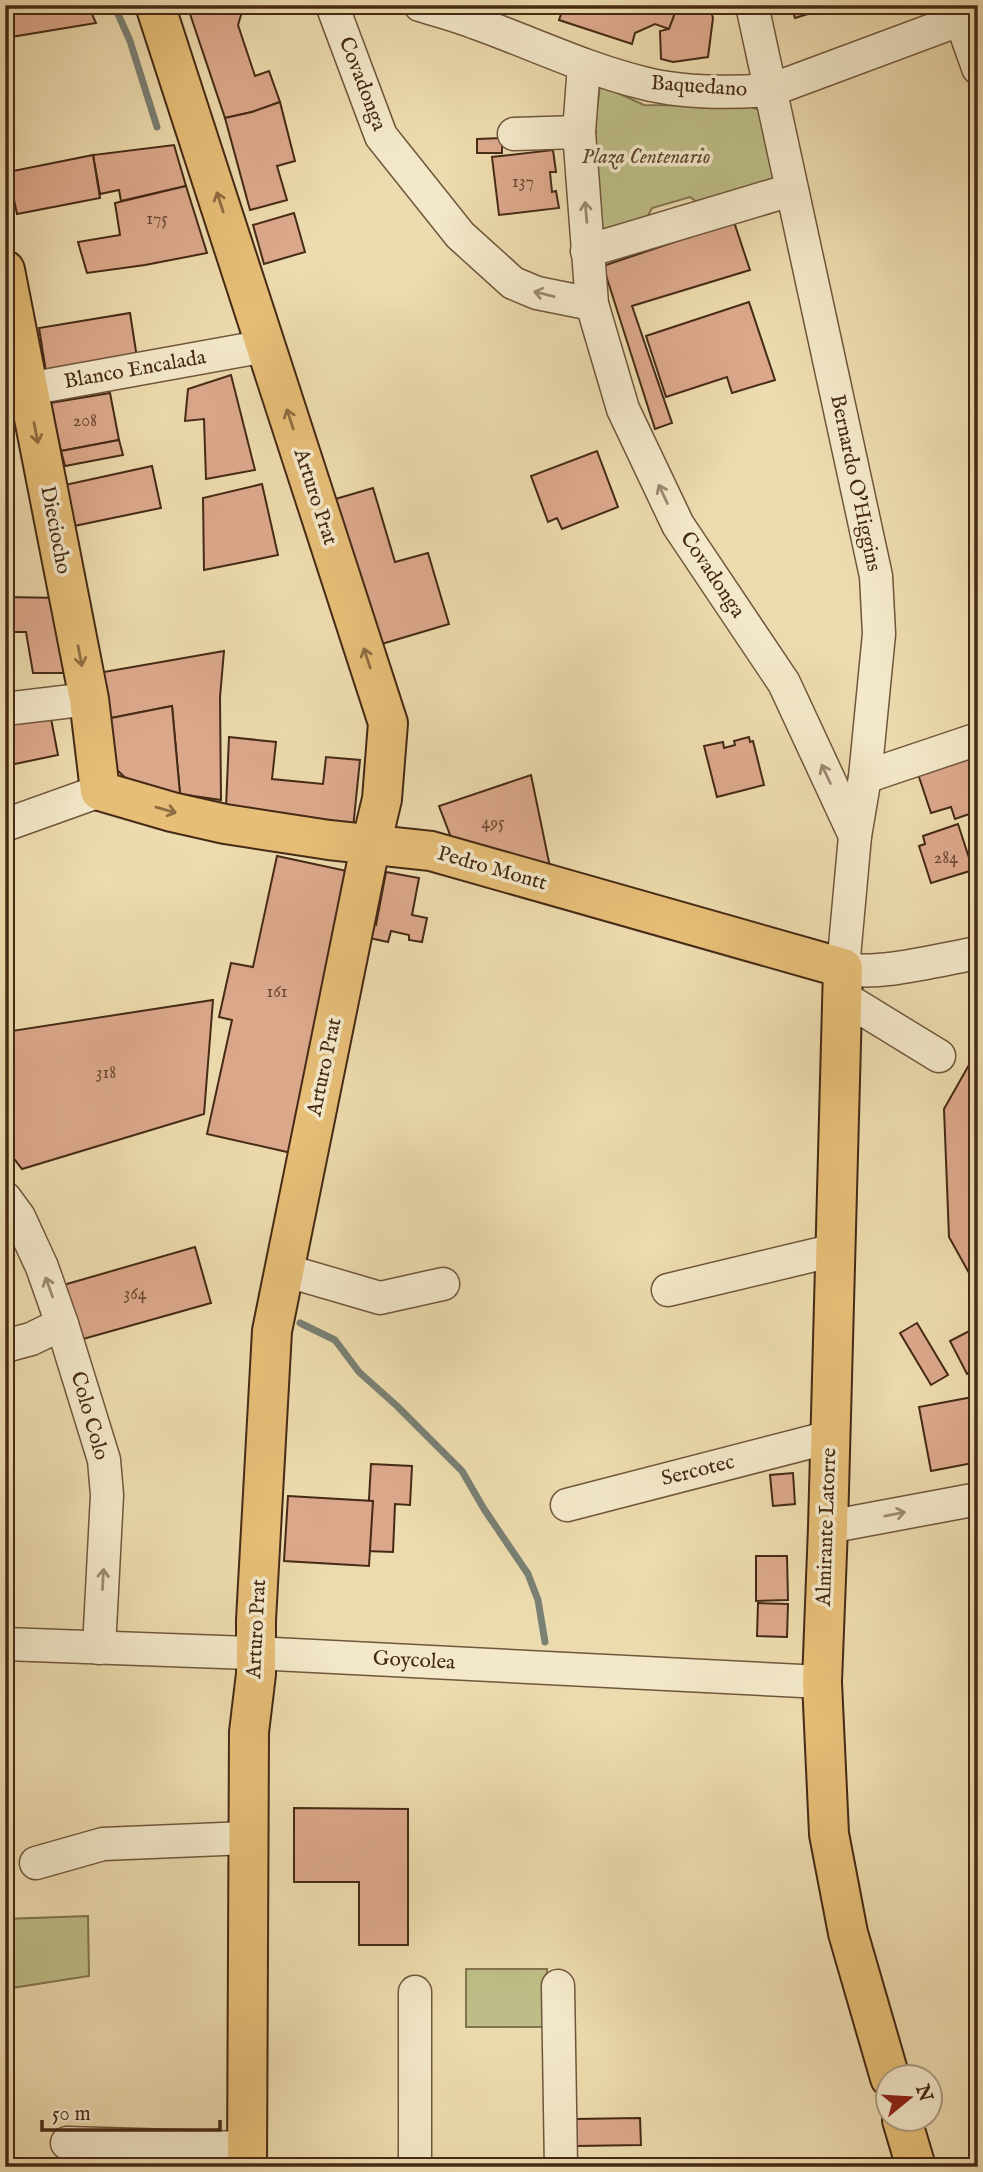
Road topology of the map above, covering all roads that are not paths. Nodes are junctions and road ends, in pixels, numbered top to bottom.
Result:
1 (155, 5) edge
2 (332, 5) edge
3 (420, 5) edge
4 (752, 5) edge
5 (969, 16) edge
6 (584, 65) junction
7 (978, 68) edge
8 (771, 90) junction
9 (579, 132) junction
10 (514, 134) dead end
11 (791, 190) junction
12 (587, 251) junction
13 (5, 270) edge
14 (592, 304) junction
15 (266, 346) junction
16 (17, 385) edge
17 (89, 699) junction
18 (5, 709) edge
19 (388, 723) junction
20 (978, 739) edge
21 (865, 777) junction
22 (100, 791) junction
23 (5, 825) edge
24 (855, 836) junction
25 (372, 845) junction
26 (410, 848) junction
27 (978, 953) edge
28 (842, 982) junction
29 (939, 1056) dead end
30 (5, 1198) edge
31 (835, 1250) junction
32 (284, 1270) junction
33 (443, 1284) dead end
34 (667, 1290) dead end
35 (62, 1324) junction
36 (5, 1346) edge
37 (830, 1437) junction
38 (978, 1499) edge
39 (567, 1504) dead end
40 (828, 1527) junction
41 (5, 1644) edge
42 (99, 1647) junction
43 (256, 1655) junction
44 (822, 1682) junction
45 (247, 1838) junction
46 (36, 1863) dead end
47 (558, 1986) dead end
48 (415, 1992) dead end
49 (886, 2064) edge
50 (906, 2134) edge
51 (66, 2143) dead end
52 (247, 2157) edge
53 (415, 2167) edge
54 (561, 2167) edge
55 (915, 2167) edge

15 -> 1 main road, Arturo Prat
14 -> 2 street, Covadonga
3 - 6 street, Baquedano
4 - 8 street, Bernardo O'Higgins
5 - 7 street
5 - 8 street, Baquedano
6 - 8 street, Baquedano
6 - 9 street, Covadonga
8 - 11 street, Bernardo O'Higgins
9 - 10 street
12 -> 9 street, Covadonga
11 - 12 street
11 - 21 street, Bernardo O'Higgins
12 - 14 street, Covadonga
13 - 16 main road, Dieciocho
24 -> 14 street, Covadonga
15 - 16 street, Blanco Encalada
19 -> 15 main road, Arturo Prat
16 -> 17 main road, Dieciocho
17 - 18 street
17 - 22 main road, Dieciocho
19 - 25 main road, Arturo Prat
19 - 26 main road
20 - 21 street
21 - 24 street, Bernardo O'Higgins
22 - 23 street
22 -> 25 main road, Pedro Montt
24 - 28 street, Bernardo O'Higgins
25 - 26 main road, Pedro Montt
25 - 32 main road, Arturo Prat
26 - 28 main road, Pedro Montt
27 - 28 street, Pedro Montt
28 - 29 street
28 - 31 main road, Almirante Latorre
35 -> 30 street, Colo Colo
31 - 34 street
31 - 37 main road, Almirante Latorre
32 - 33 street
32 - 43 main road, Arturo Prat
35 - 36 street
42 -> 35 street, Colo Colo
37 - 39 street, Sercotec
37 - 40 main road, Almirante Latorre
40 -> 38 street
40 - 44 main road, Almirante Latorre
41 - 42 street, Goycolea
42 - 43 street, Goycolea
43 - 44 street, Goycolea
43 - 45 main road, Arturo Prat
44 - 49 main road, Almirante Latorre
45 - 46 street
45 - 52 main road, Arturo Prat
47 - 54 street
48 - 53 street
50 - 55 main road
51 - 52 street

